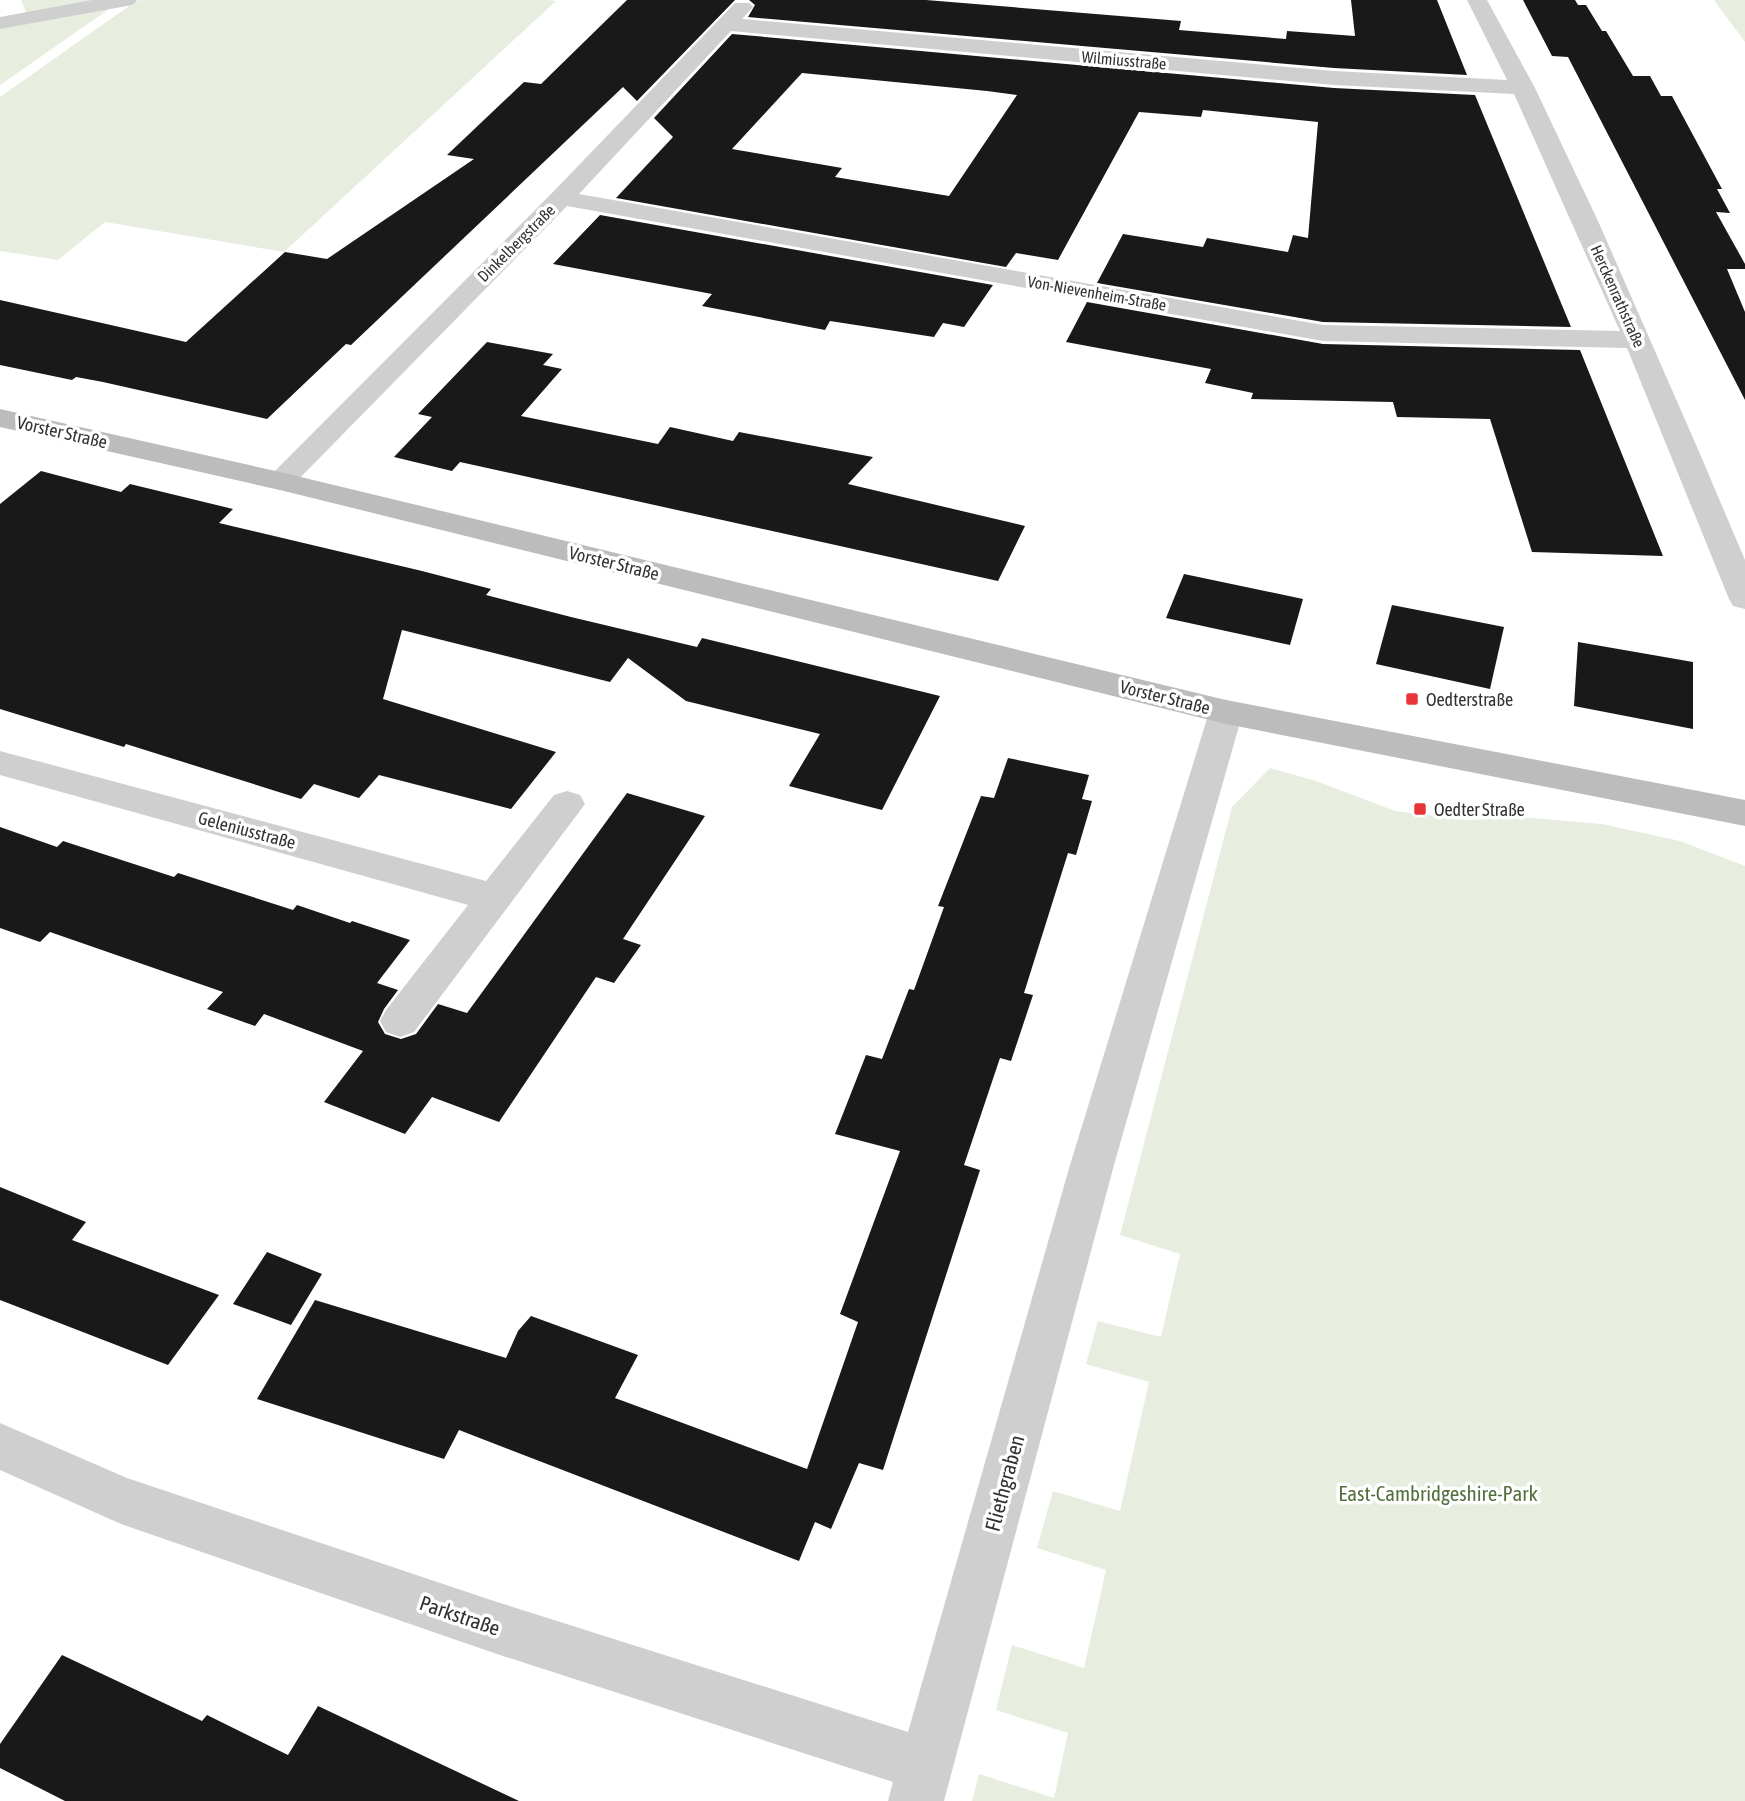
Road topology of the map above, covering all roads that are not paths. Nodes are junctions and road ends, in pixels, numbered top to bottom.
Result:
1 (127, 0) edge
2 (748, 0) edge
3 (1477, 0) edge
4 (0, 23) edge
5 (726, 24) junction
6 (1524, 88) junction
7 (561, 198) junction
8 (1638, 340) junction
9 (0, 418) edge
10 (280, 481) junction
11 (1745, 599) edge
12 (1226, 712) junction
13 (0, 763) edge
14 (567, 804) dead end
15 (1745, 813) edge
16 (495, 898) junction
17 (400, 1021) dead end
18 (1092, 1165) joint
19 (0, 1446) edge
20 (921, 1783) edge

1 - 4 street
2 - 5 street, Dinkelbergstraße
3 - 6 street, Herckenrathstraße
5 - 6 street, Wilmiusstraße
5 - 7 street, Dinkelbergstraße
6 - 8 street, Herckenrathstraße
7 - 8 street, Von-Nievenheim-Straße
7 - 10 street, Dinkelbergstraße
8 - 11 street, Herckenrathstraße
9 - 10 main road, Vorster Straße
10 - 12 main road, Vorster Straße
12 - 15 main road, Vorster Straße
12 - 18 street, Vorster Straße
13 - 16 street, Geleniusstraße
14 - 16 street
16 - 17 street
18 - 20 street, Fliethgraben
19 - 20 street, Parkstraße

